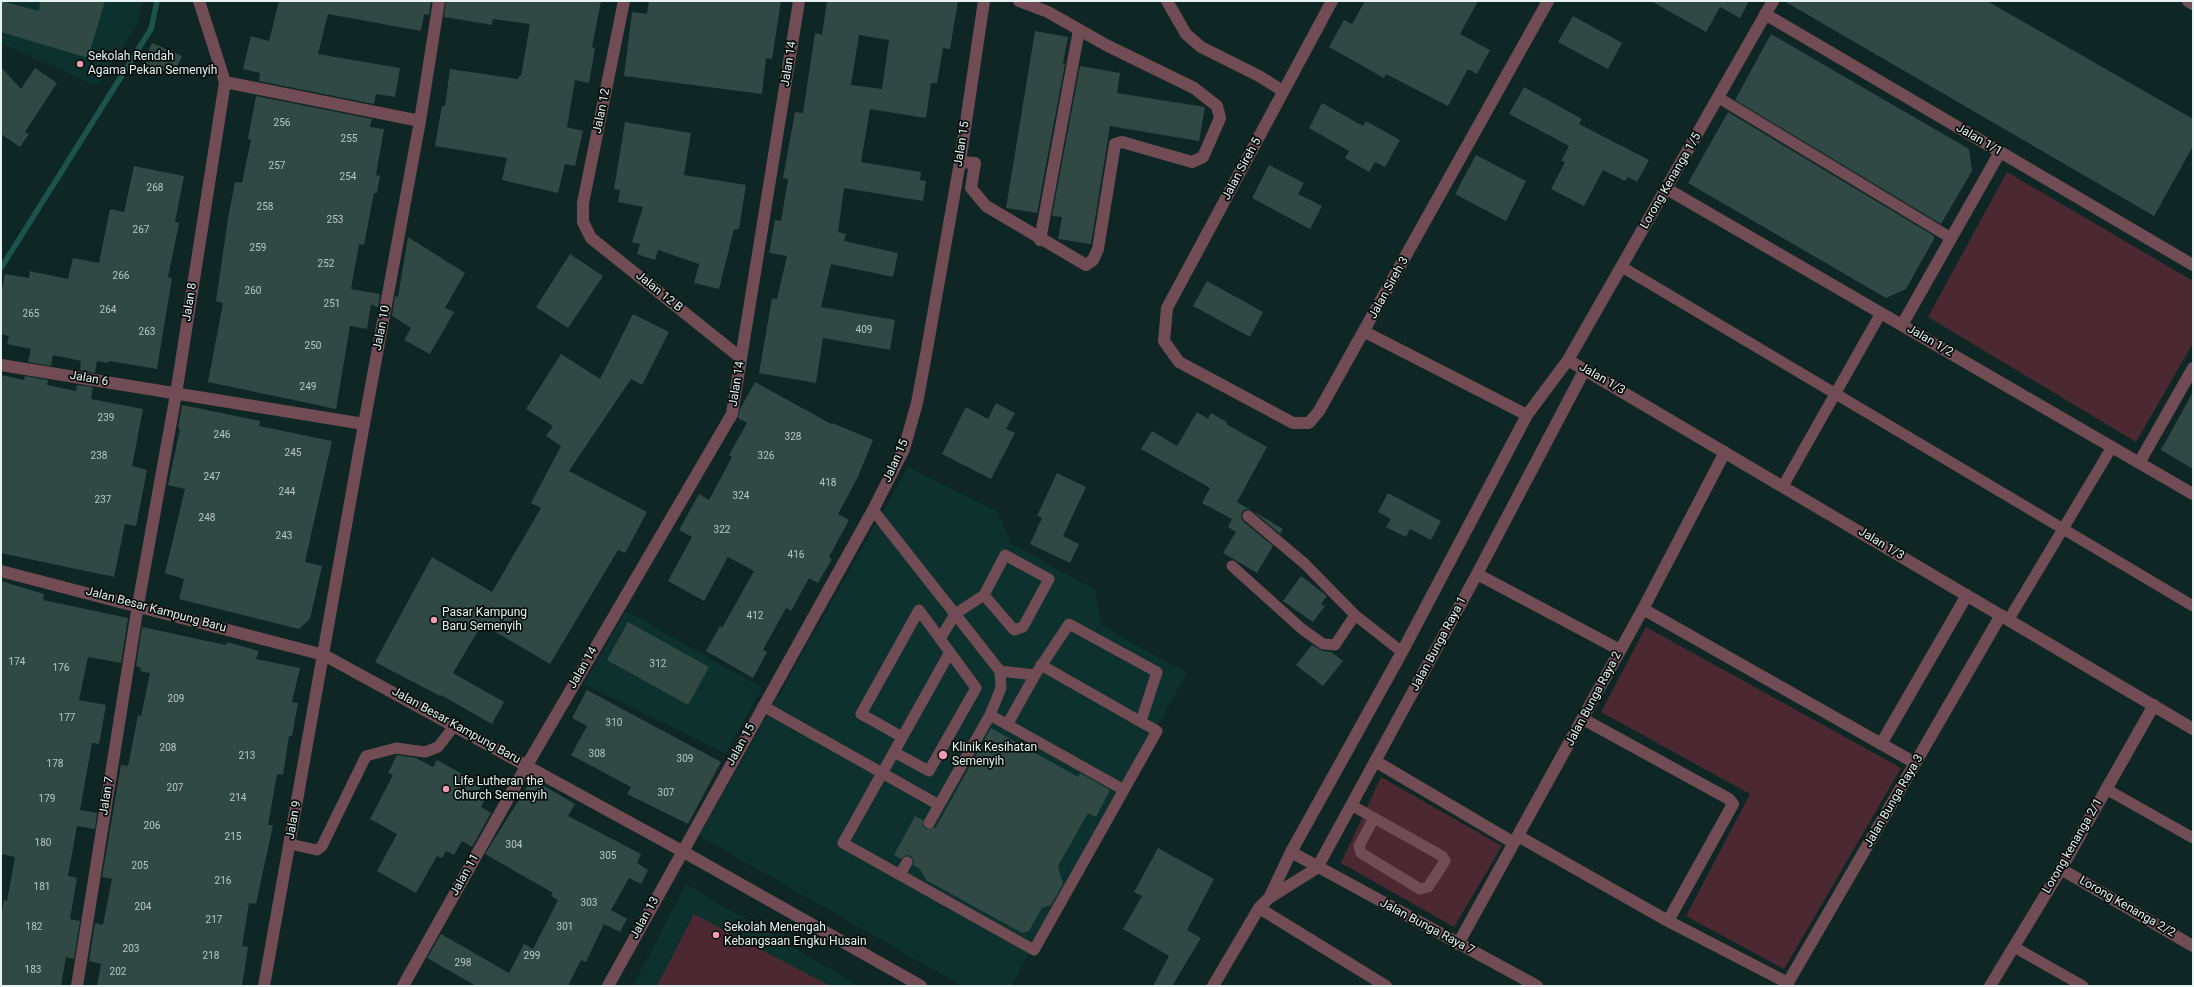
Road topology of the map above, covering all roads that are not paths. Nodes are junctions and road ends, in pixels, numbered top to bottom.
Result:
1 (199, 1) edge
2 (439, 1) edge
3 (624, 1) edge
4 (799, 1) edge
5 (984, 1) edge
6 (1019, 1) edge
7 (1167, 1) edge
8 (1332, 1) edge
9 (1548, 1) edge
10 (1773, 1) edge
11 (2188, 1) edge
12 (2193, 4) edge
13 (1765, 14) junction
14 (1079, 30) junction
15 (225, 82) junction
16 (1283, 91) junction
17 (1719, 98) junction
18 (420, 121) junction
19 (2000, 152) junction
20 (960, 162) junction
21 (1667, 189) junction
22 (583, 222) joint
23 (1951, 238) junction
24 (1040, 240) junction
25 (2193, 265) edge
26 (1622, 267) junction
27 (1882, 313) junction
28 (1902, 325) junction
29 (1365, 332) junction
30 (1164, 341) joint
31 (741, 358) junction
32 (1568, 360) junction
33 (1, 365) edge
34 (2193, 368) edge
35 (1585, 369) junction
36 (176, 394) junction
37 (1835, 394) junction
38 (1527, 415) junction
39 (364, 424) junction
40 (2112, 447) junction
41 (1725, 452) junction
42 (2139, 463) junction
43 (1783, 486) junction
44 (2193, 494) edge
45 (874, 510) junction
46 (1248, 516) dead end
47 (2064, 530) junction
48 (1232, 566) dead end
49 (1, 571) edge
50 (1477, 574) junction
51 (984, 595) junction
52 (1967, 595) junction
53 (138, 605) junction
54 (2193, 606) edge
55 (1643, 609) junction
56 (955, 614) junction
57 (1355, 615) junction
58 (2005, 617) junction
59 (940, 639) junction
60 (1620, 650) junction
61 (950, 652) junction
62 (1402, 652) junction
63 (324, 655) junction
64 (1041, 665) junction
65 (1000, 671) junction
66 (1034, 675) junction
67 (2154, 705) junction
68 (763, 706) junction
69 (990, 715) junction
70 (1583, 719) junction
71 (1141, 721) junction
72 (455, 725) junction
73 (1007, 725) junction
74 (2193, 728) edge
75 (902, 737) junction
76 (1881, 744) junction
77 (894, 752) junction
78 (1375, 761) junction
79 (1915, 763) junction
80 (527, 765) junction
81 (882, 773) junction
82 (2106, 789) junction
83 (1124, 790) junction
84 (940, 805) junction
85 (1351, 806) junction
86 (1374, 818) junction
87 (929, 823) dead end
88 (2193, 838) edge
89 (1516, 839) junction
90 (290, 844) junction
91 (682, 851) junction
92 (1291, 852) junction
93 (907, 862) dead end
94 (1317, 868) junction
95 (2061, 869) junction
96 (900, 875) junction
97 (1270, 898) junction
98 (1259, 908) junction
99 (1668, 921) junction
100 (1458, 944) junction
101 (2193, 946) edge
102 (2014, 947) junction
103 (1787, 985) edge
104 (77, 986) edge
105 (264, 986) edge
106 (403, 986) edge
107 (608, 986) edge
108 (921, 986) edge
109 (1213, 986) edge
110 (1386, 986) edge
111 (1537, 986) edge
112 (1990, 986) edge
113 (2083, 986) edge

1 - 15 street, Jalan 8
2 - 18 street, Jalan 10
3 - 22 street, Jalan 12
4 - 31 street, Jalan 14
5 - 20 street, Jalan 15
6 - 14 street
7 - 16 street
8 - 16 street, Jalan Sireh 5
9 - 29 street, Jalan Sireh 3
10 - 13 street, Lorong Kenanga 1/5
11 - 12 street
13 - 17 street, Lorong Kenanga 1/5
13 - 19 street, Jalan 1/1
14 - 24 street
14 - 24 street
15 - 18 street
15 - 36 street, Jalan 8
16 - 30 street, Jalan Sireh 5
17 - 21 street, Lorong Kenanga 1/5
17 - 23 lane
18 - 39 street, Jalan 10
19 - 23 street
19 - 25 street, Jalan 1/1
20 - 24 street
20 - 45 street, Jalan 15
21 - 26 street, Lorong Kenanga 1/5
21 - 27 street, Jalan 1/2
22 - 31 street, Jalan 12 B
23 - 28 street
26 - 32 street, Lorong Kenanga 1/5
26 - 37 lane
27 - 28 street, Jalan 1/2
27 - 37 lane
28 - 40 street, Jalan 1/2
29 - 30 street, Jalan Sireh 3
29 - 38 street
31 - 80 street, Jalan 14
32 - 35 street, Jalan 1/3
32 - 38 street, Lorong Kenanga 1/5
33 - 36 street, Jalan 6
34 - 42 street
35 - 41 street, Jalan 1/3
35 - 50 street, Jalan Bunga Raya 1
36 - 39 street, Jalan 6
36 - 53 street, Jalan 8
37 - 43 lane
37 - 47 lane
38 - 62 street, Lorong Kenanga 1/5
39 - 63 street, Jalan 10
40 - 42 street, Jalan 1/2
40 - 47 lane
41 - 43 street, Jalan 1/3
41 - 55 street, Jalan Bunga Raya 2
42 - 44 street, Jalan 1/2
43 - 52 street, Jalan 1/3
45 - 56 lane
45 - 68 street, Jalan 15
46 - 57 lane
47 - 54 lane
47 - 58 lane
48 - 57 lane
49 - 53 street, Jalan Besar Kampung Baru
50 - 60 street
50 - 78 street, Jalan Bunga Raya 1
51 - 51 lane
51 - 56 lane
52 - 58 street, Jalan 1/3
52 - 76 street
53 - 63 street, Jalan Besar Kampung Baru
53 - 104 street, Jalan 7
55 - 60 street, Jalan Bunga Raya 2
55 - 76 street
56 - 59 lane
56 - 65 lane
57 - 62 lane
58 - 67 street, Jalan 1/3
58 - 79 street, Jalan Bunga Raya 3
59 - 61 lane
59 - 75 lane
60 - 70 street, Jalan Bunga Raya 2
61 - 75 lane
61 - 77 lane
62 - 92 street, Lorong Kenanga 1/5
63 - 72 street, Jalan Besar Kampung Baru
63 - 90 street, Jalan 9
64 - 66 lane
64 - 71 lane
64 - 71 lane
65 - 66 lane
65 - 69 lane
66 - 73 lane
67 - 74 street, Jalan 1/3
67 - 82 street, Lorong kenanga 2/1
68 - 81 lane
68 - 91 street, Jalan 15
69 - 73 lane
69 - 84 lane
70 - 89 street, Jalan Bunga Raya 2
70 - 99 street
71 - 83 lane
72 - 80 street, Jalan Besar Kampung Baru
72 - 90 lane
73 - 83 lane
75 - 77 lane
76 - 79 street
77 - 81 lane
78 - 85 street, Jalan Bunga Raya 1
78 - 89 street
79 - 103 street, Jalan Bunga Raya 3
80 - 91 street, Jalan Besar Kampung Baru
80 - 106 street, Jalan 11
81 - 84 lane
81 - 96 lane
82 - 88 lane
82 - 95 street, Lorong kenanga 2/1
83 - 96 lane
84 - 87 lane
85 - 86 lane
85 - 94 street, Jalan Bunga Raya 1
86 - 86 lane
89 - 99 street
89 - 100 street, Jalan Bunga Raya 2
90 - 105 street, Jalan 9
91 - 107 street, Jalan 13
91 - 108 street, Jalan Besar Kampung Baru
92 - 94 street, Jalan Bunga Raya 7
92 - 97 street, Lorong Kenanga 1/5
93 - 96 lane
94 - 97 street, Jalan Bunga Raya 1
94 - 100 street, Jalan Bunga Raya 7
95 - 101 street, Lorong Kenanga 2/2
95 - 102 street, Lorong kenanga 2/1
97 - 98 street
98 - 109 street
98 - 110 street
99 - 103 street
100 - 111 street, Jalan Bunga Raya 7
102 - 112 street, Lorong kenanga 2/1
102 - 113 lane

